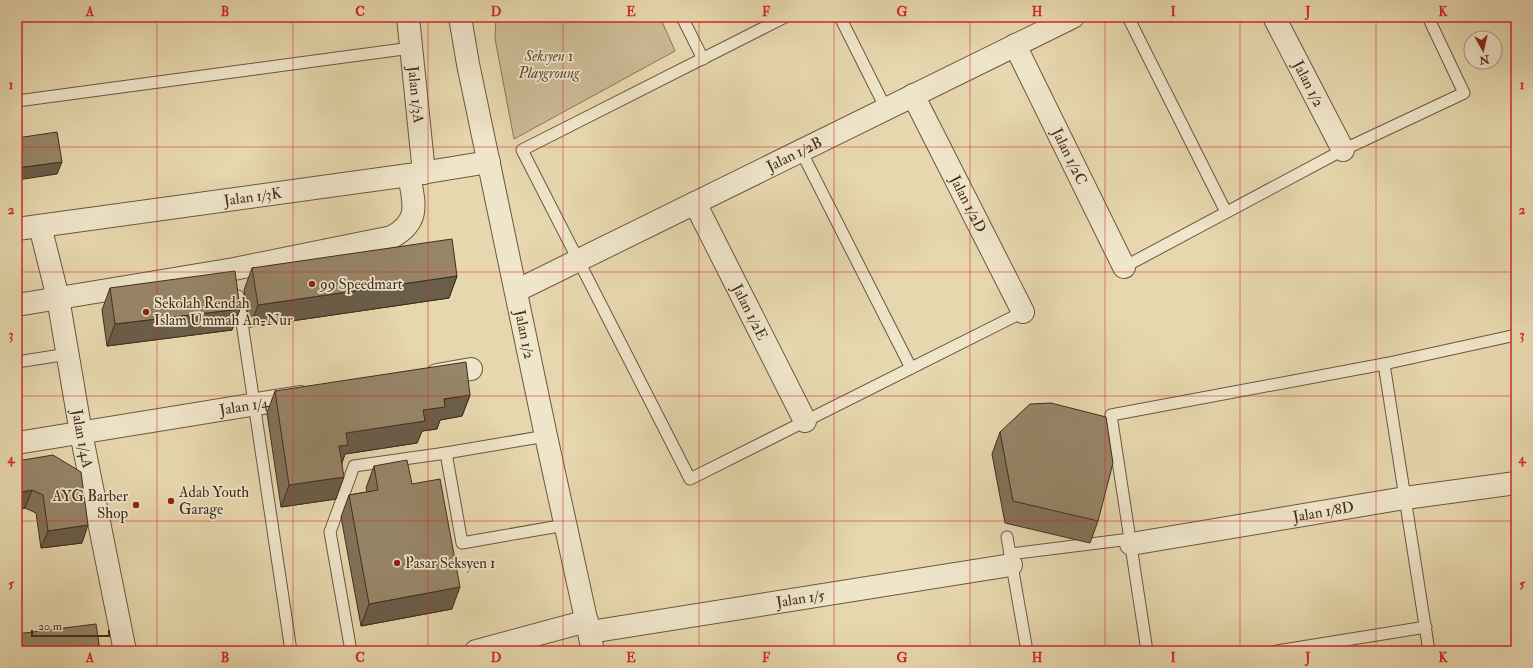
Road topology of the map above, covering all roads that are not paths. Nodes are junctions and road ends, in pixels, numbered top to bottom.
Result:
1 (408, 17) edge
2 (460, 17) edge
3 (682, 17) edge
4 (785, 17) edge
5 (840, 17) edge
6 (1073, 17) edge
7 (1128, 17) edge
8 (1274, 17) edge
9 (1428, 17) edge
10 (1015, 45) junction
11 (411, 48) junction
12 (703, 59) junction
13 (913, 95) junction
14 (17, 101) edge
15 (886, 108) junction
16 (1343, 150) junction
17 (801, 151) junction
18 (489, 162) junction
19 (417, 174) junction
20 (695, 203) junction
21 (1226, 212) junction
22 (40, 226) junction
23 (17, 229) edge
24 (578, 260) junction
25 (1124, 267) joint
26 (235, 277) junction
27 (516, 290) junction
28 (58, 298) junction
29 (17, 304) edge
30 (1023, 312) joint
31 (1516, 335) edge
32 (68, 354) junction
33 (17, 362) edge
34 (1384, 364) junction
35 (911, 368) junction
36 (471, 369) dead end
37 (416, 378) edge
38 (323, 393) edge
39 (253, 405) junction
40 (805, 421) junction
41 (81, 433) junction
42 (546, 436) junction
43 (17, 443) edge
44 (446, 453) junction
45 (1516, 483) edge
46 (1406, 498) junction
47 (565, 525) junction
48 (1007, 537) dead end
49 (1130, 541) junction
50 (1011, 560) junction
51 (1426, 627) junction
52 (590, 635) edge
53 (125, 651) edge
54 (291, 651) edge
55 (351, 651) edge
56 (476, 651) edge
57 (1027, 651) edge
58 (1147, 651) edge
59 (1277, 651) edge
60 (1429, 651) edge

1 - 11 street, Jalan 1/3A
2 - 18 street, Jalan 1/2
3 - 12 lane
4 - 12 lane
5 - 15 lane
6 - 10 street, Jalan 1/2B
7 - 21 lane
8 - 16 street, Jalan 1/2
9 - 16 lane
10 - 13 street, Jalan 1/2B
10 - 25 street, Jalan 1/2C
11 - 14 lane
11 - 19 street, Jalan 1/3A
12 - 24 lane
13 - 15 street, Jalan 1/2B
13 - 30 street, Jalan 1/2D
15 - 17 street, Jalan 1/2B
16 - 21 lane
17 - 20 street, Jalan 1/2B
17 - 35 lane
18 - 19 street, Jalan 1/3K
18 - 27 street, Jalan 1/2
19 - 22 street, Jalan 1/3K
19 - 26 street
20 - 24 street, Jalan 1/2B
20 - 40 street, Jalan 1/2E
21 - 25 lane
22 - 23 street, Jalan 1/3K
22 - 28 street, Jalan 1/4A
24 - 27 street, Jalan 1/2B
24 - 40 lane
26 - 28 street
26 - 39 lane
27 - 42 street, Jalan 1/2
28 - 29 street
28 - 32 street, Jalan 1/4A
30 - 35 lane
31 - 34 lane
32 - 33 lane
32 - 41 street, Jalan 1/4A
34 - 46 lane
34 - 49 lane
35 - 40 lane
36 - 37 street
38 - 39 street, Jalan 1/4
39 - 41 street, Jalan 1/4
39 - 54 lane
41 - 43 street, Jalan 1/4
41 - 53 street, Jalan 1/4A
42 - 44 lane
42 - 47 street, Jalan 1/2
44 - 47 lane
44 - 55 lane
45 - 46 street, Jalan 1/8D
46 - 49 street, Jalan 1/8D
46 - 51 lane
47 - 52 street, Jalan 1/2
48 - 50 lane
49 - 50 lane
49 - 58 lane
50 - 52 street, Jalan 1/5
50 - 57 lane
51 - 59 lane
51 - 60 lane
52 - 56 street, Jalan 1/5

